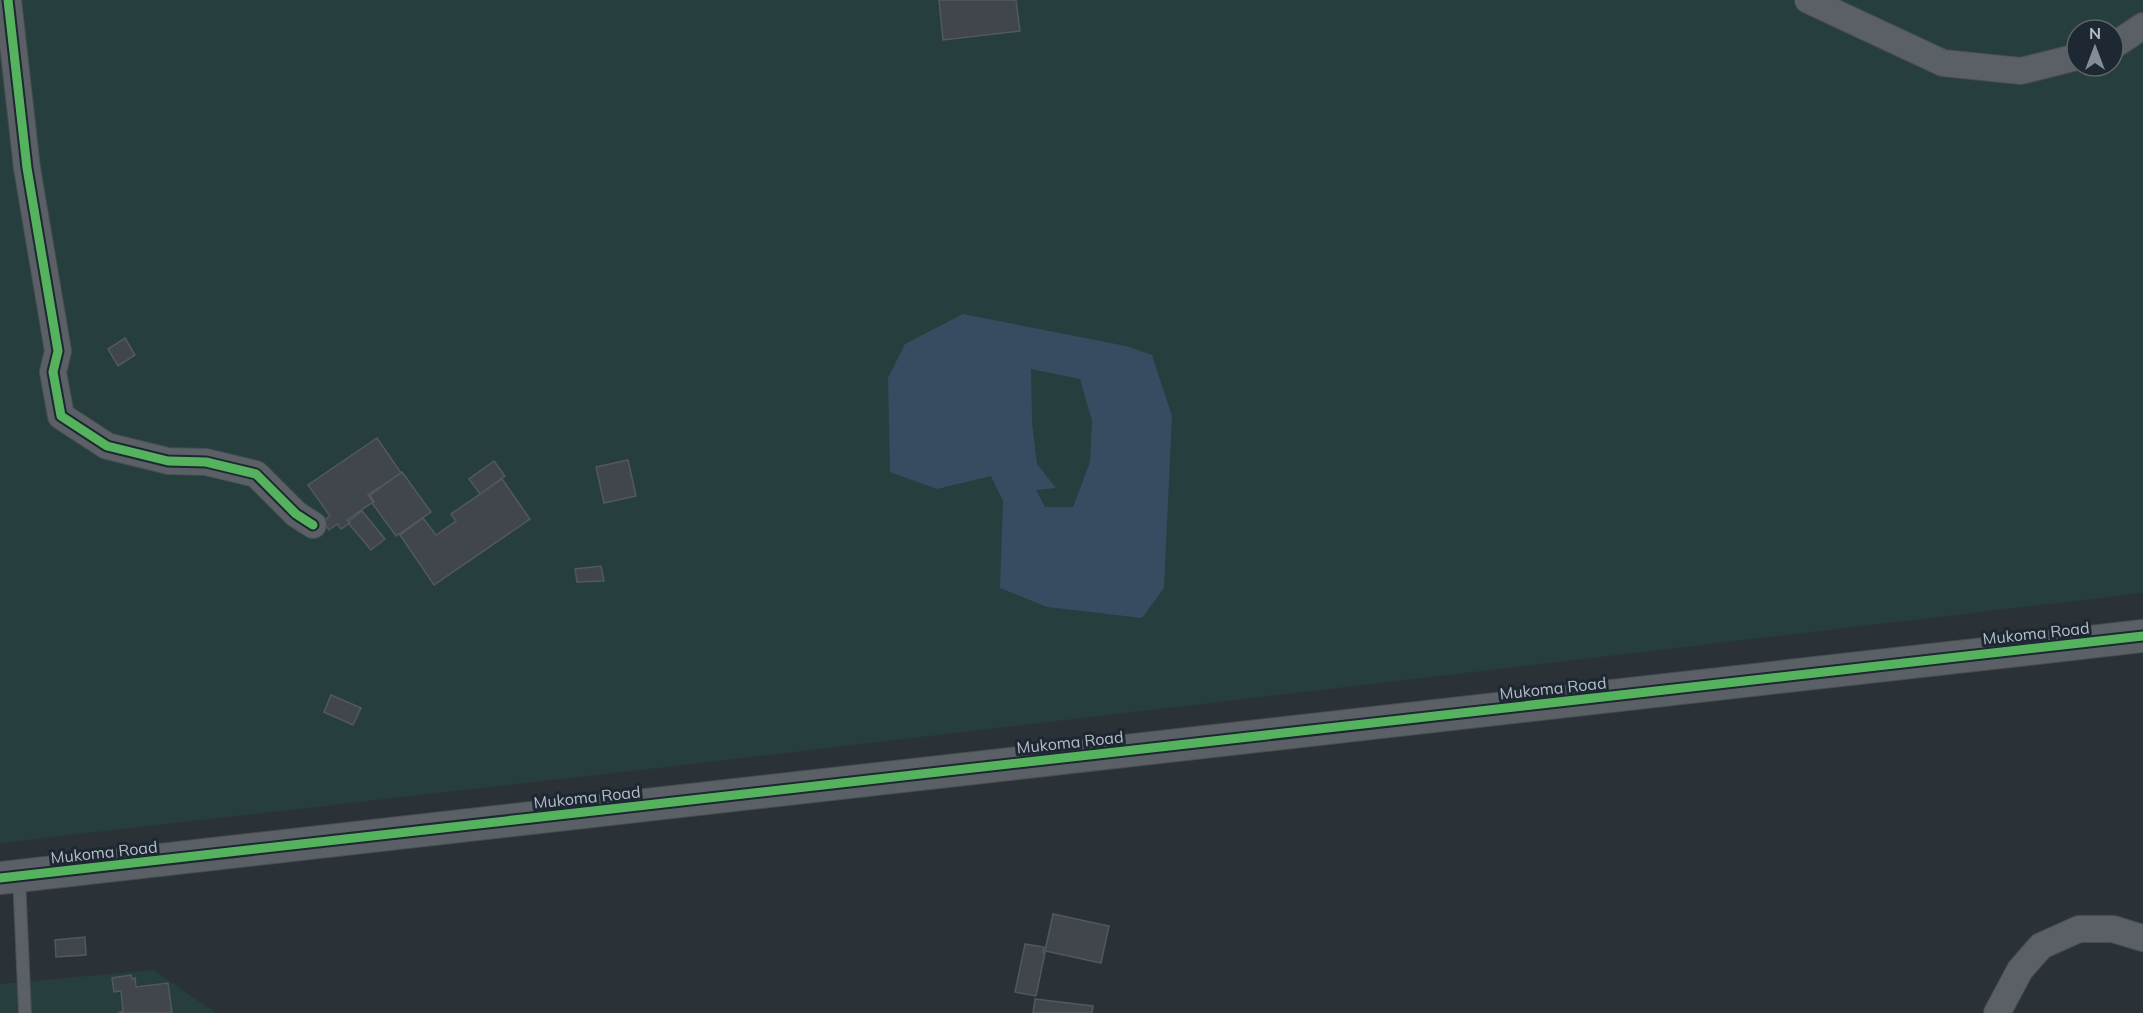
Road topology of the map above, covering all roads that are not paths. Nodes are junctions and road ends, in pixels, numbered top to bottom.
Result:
1 (8, 0) edge
2 (1808, 0) edge
3 (2143, 26) edge
4 (2125, 38) edge
5 (2065, 60) edge
6 (313, 525) dead end
7 (2143, 636) edge
8 (10, 877) edge
9 (2143, 938) edge
10 (25, 1013) edge
11 (1997, 1013) edge

1 - 6 street
2 - 5 street
3 - 4 street
7 - 8 street, Mukoma Road
8 - 10 lane
9 - 11 street

